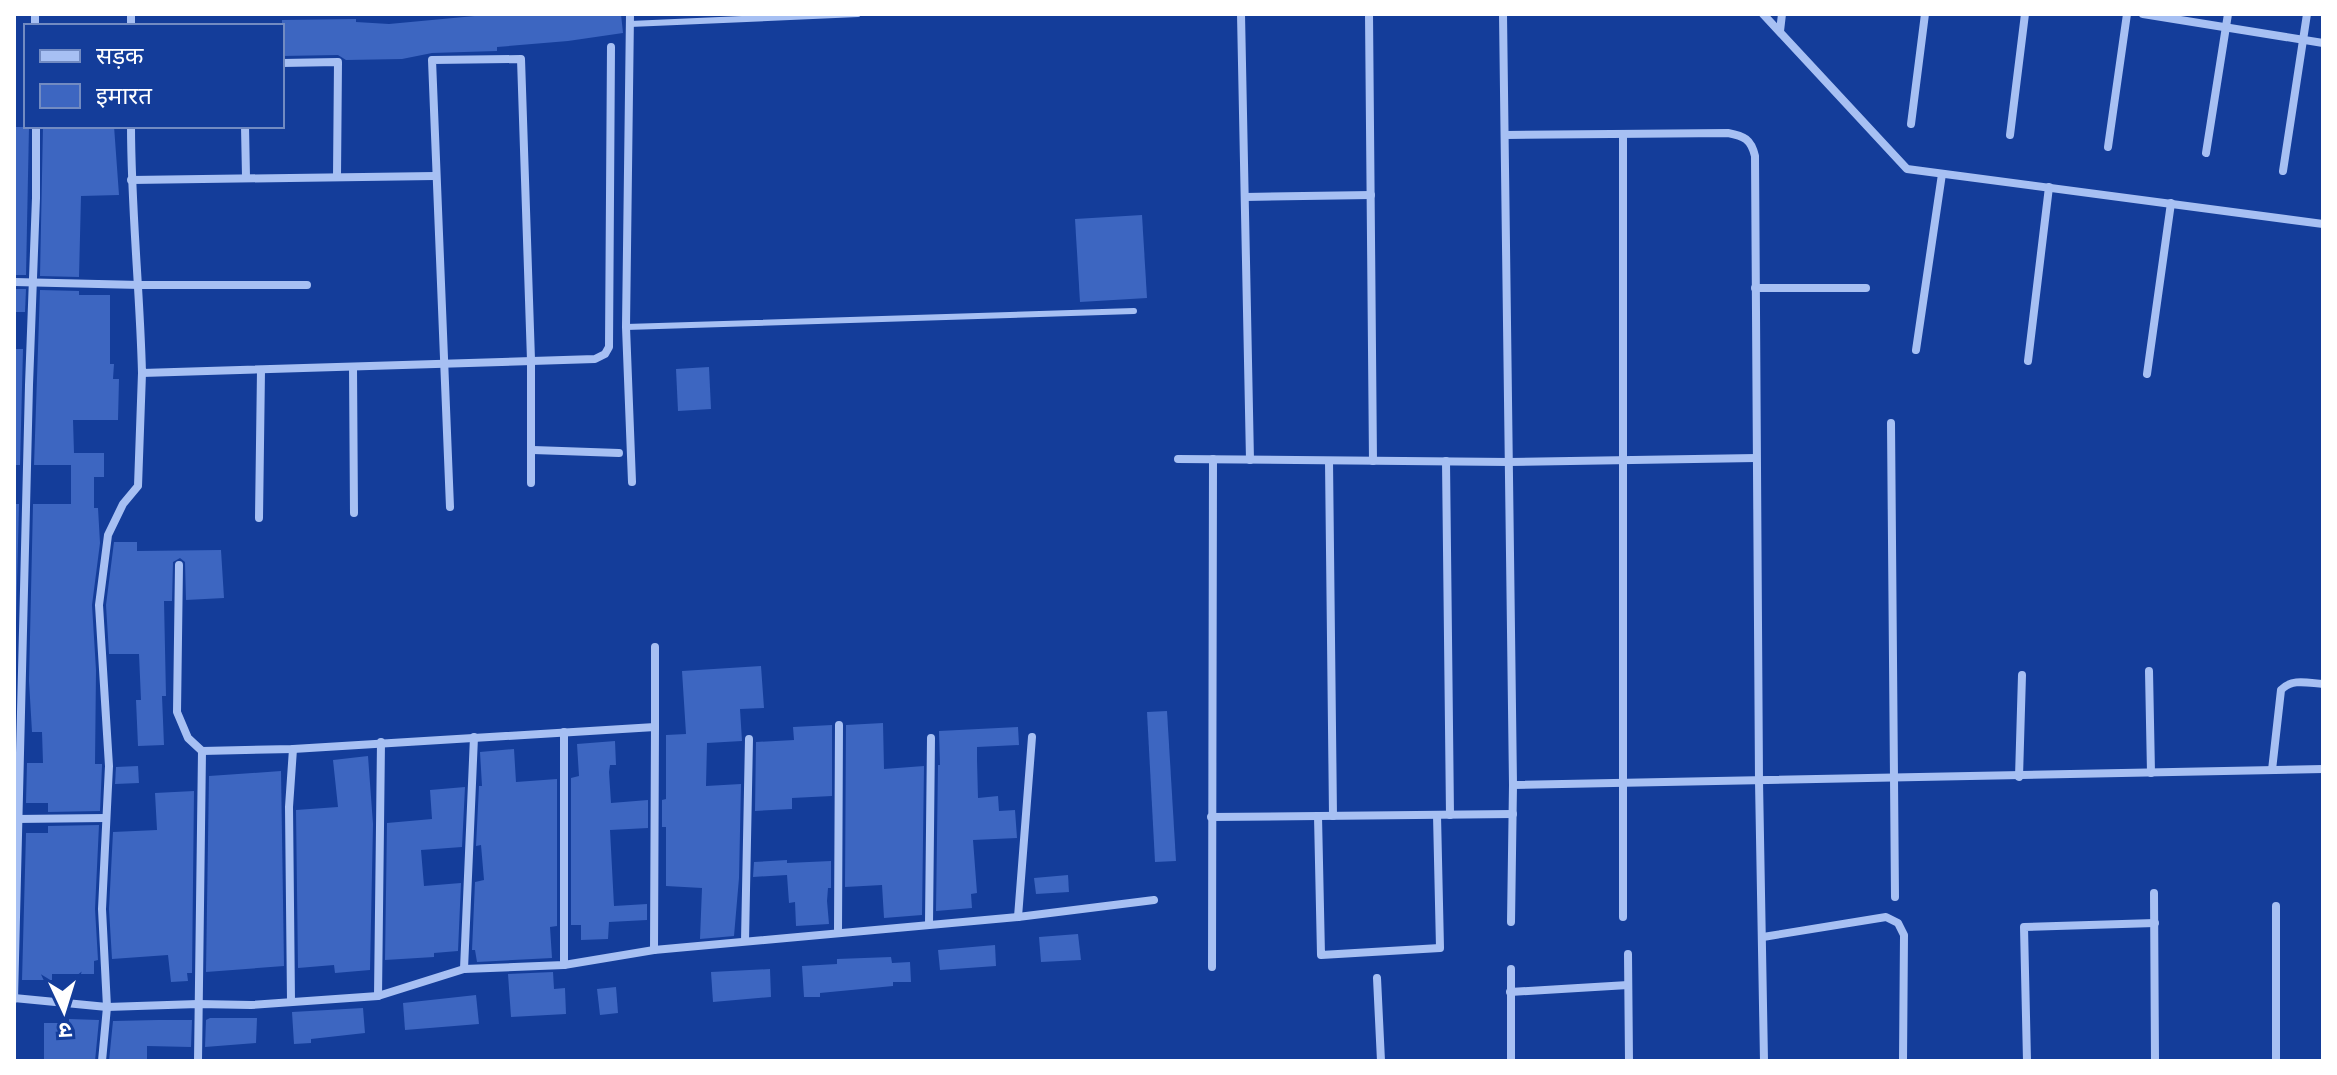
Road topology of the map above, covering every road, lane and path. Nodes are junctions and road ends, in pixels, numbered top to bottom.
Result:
1 (630, 14) edge
2 (858, 14) edge
3 (1241, 14) edge
4 (1369, 14) edge
5 (1503, 14) edge
6 (1763, 14) edge
7 (1782, 14) edge
8 (1925, 14) edge
9 (2025, 14) edge
10 (2127, 14) edge
11 (2143, 14) edge
12 (2228, 14) edge
13 (2307, 14) edge
14 (630, 24) junction
15 (2226, 27) junction
16 (1780, 31) junction
17 (2302, 40) junction
18 (2323, 43) edge
19 (611, 47) dead end
20 (284, 63) edge
21 (1911, 124) dead end
22 (36, 128) edge
23 (131, 128) edge
24 (245, 128) edge
25 (1623, 134) junction
26 (1505, 135) junction
27 (2010, 135) dead end
28 (2108, 147) dead end
29 (2206, 153) dead end
30 (2283, 171) dead end
31 (1942, 174) junction
32 (337, 176) junction
33 (435, 176) junction
34 (246, 177) junction
35 (131, 180) junction
36 (2049, 187) junction
37 (1371, 195) junction
38 (1245, 197) junction
39 (2171, 203) junction
40 (2323, 224) edge
41 (14, 282) edge
42 (32, 282) junction
43 (140, 285) junction
44 (307, 285) dead end
45 (1755, 288) junction
46 (1866, 288) dead end
47 (1134, 311) dead end
48 (626, 327) junction
49 (1916, 350) dead end
50 (531, 360) junction
51 (2028, 361) dead end
52 (444, 365) junction
53 (353, 367) junction
54 (261, 370) junction
55 (142, 373) junction
56 (2147, 374) dead end
57 (1891, 423) dead end
58 (533, 450) junction
59 (619, 453) dead end
60 (1756, 458) junction
61 (1178, 459) dead end
62 (1213, 459) junction
63 (1250, 460) junction
64 (1329, 461) junction
65 (1373, 461) junction
66 (1446, 461) junction
67 (1621, 461) junction
68 (1509, 462) junction
69 (632, 482) dead end
70 (531, 483) dead end
71 (450, 507) dead end
72 (354, 513) dead end
73 (259, 518) dead end
74 (179, 565) dead end
75 (655, 647) dead end
76 (2149, 671) dead end
77 (2022, 675) dead end
78 (2323, 684) edge
79 (839, 725) dead end
80 (655, 727) junction
81 (564, 732) junction
82 (474, 737) junction
83 (1032, 737) dead end
84 (931, 738) dead end
85 (749, 739) dead end
86 (381, 742) junction
87 (293, 749) junction
88 (202, 751) junction
89 (2323, 769) edge
90 (2272, 770) junction
91 (2151, 773) junction
92 (2019, 777) junction
93 (1894, 779) junction
94 (1759, 781) junction
95 (1623, 783) junction
96 (1513, 785) junction
97 (1513, 814) junction
98 (1437, 815) junction
99 (1450, 815) junction
100 (1318, 816) junction
101 (1333, 816) junction
102 (1211, 817) junction
103 (106, 818) junction
104 (16, 819) edge
105 (2154, 893) dead end
106 (1895, 897) dead end
107 (1154, 900) dead end
108 (2276, 906) dead end
109 (1018, 917) junction
110 (1623, 917) dead end
111 (1511, 922) dead end
112 (2155, 923) junction
113 (929, 924) junction
114 (838, 932) junction
115 (1763, 937) junction
116 (745, 941) junction
117 (654, 950) junction
118 (1628, 954) dead end
119 (564, 965) junction
120 (1212, 967) dead end
121 (464, 969) junction
122 (1511, 969) dead end
123 (1377, 978) dead end
124 (1628, 985) junction
125 (1510, 992) junction
126 (378, 996) junction
127 (14, 998) edge
128 (291, 1001) junction
129 (198, 1004) junction
130 (107, 1007) junction
131 (102, 1061) edge
132 (198, 1061) edge
133 (1381, 1061) edge
134 (1511, 1061) edge
135 (1629, 1061) edge
136 (1764, 1061) edge
137 (1903, 1061) edge
138 (2027, 1061) edge
139 (2155, 1061) edge
140 (2276, 1061) edge

1 - 14 street
2 - 14 lane
3 - 38 street
4 - 37 street
5 - 26 street
6 - 16 street
7 - 16 street
8 - 21 street
9 - 27 street
10 - 28 street
11 - 15 street
12 - 15 street
13 - 17 street
14 - 48 street
15 - 17 street
15 - 29 street
16 - 31 street
17 - 18 street
17 - 30 street
19 - 50 street
20 - 32 street
22 - 42 street
23 - 35 street
24 - 34 street
25 - 26 street
25 - 45 street
25 - 67 street
26 - 68 street
31 - 36 street
31 - 49 street
32 - 33 street
32 - 34 street
33 - 50 street
33 - 52 street
34 - 35 street
35 - 43 street
36 - 39 street
36 - 51 street
37 - 38 street
37 - 65 street
38 - 63 street
39 - 40 street
39 - 56 street
41 - 42 street
42 - 43 street
42 - 104 street
43 - 44 street
43 - 55 street
45 - 46 street
45 - 60 street
47 - 48 lane
48 - 69 street
50 - 52 street
50 - 58 street
52 - 53 street
52 - 71 street
53 - 54 street
53 - 72 street
54 - 55 street
54 - 73 street
55 - 103 street
57 - 93 street
58 - 59 street
58 - 70 street
60 - 67 street
60 - 94 street
61 - 62 street
62 - 63 street
62 - 102 street
63 - 64 street
64 - 65 street
64 - 101 street
65 - 66 street
66 - 68 street
66 - 99 street
67 - 68 street
67 - 95 street
68 - 96 street
74 - 88 street
75 - 80 street
76 - 91 street
77 - 92 street
78 - 90 street
79 - 114 street
80 - 81 street
80 - 117 street
81 - 82 street
81 - 119 street
82 - 86 street
82 - 121 street
83 - 109 street
84 - 113 street
85 - 116 street
86 - 87 street
86 - 126 street
87 - 88 street
87 - 128 street
88 - 129 street
89 - 90 street
90 - 91 street
91 - 92 street
92 - 93 street
93 - 94 street
93 - 106 street
94 - 95 street
94 - 115 street
95 - 96 street
95 - 110 street
96 - 97 street
97 - 99 street
97 - 111 street
98 - 99 street
98 - 100 street
98 - 101 street
100 - 101 street
100 - 102 street
102 - 120 street
103 - 104 street
103 - 130 street
104 - 127 street
105 - 112 street
107 - 109 street
108 - 140 street
109 - 113 street
112 - 138 street
112 - 139 street
113 - 114 street
114 - 116 street
115 - 136 street
115 - 137 street
116 - 117 street
117 - 119 street
118 - 124 street
119 - 121 street
121 - 126 street
122 - 125 street
123 - 133 street
124 - 125 street
124 - 135 street
125 - 134 street
126 - 128 street
127 - 130 street
128 - 129 street
129 - 130 street
129 - 132 street
130 - 131 street

